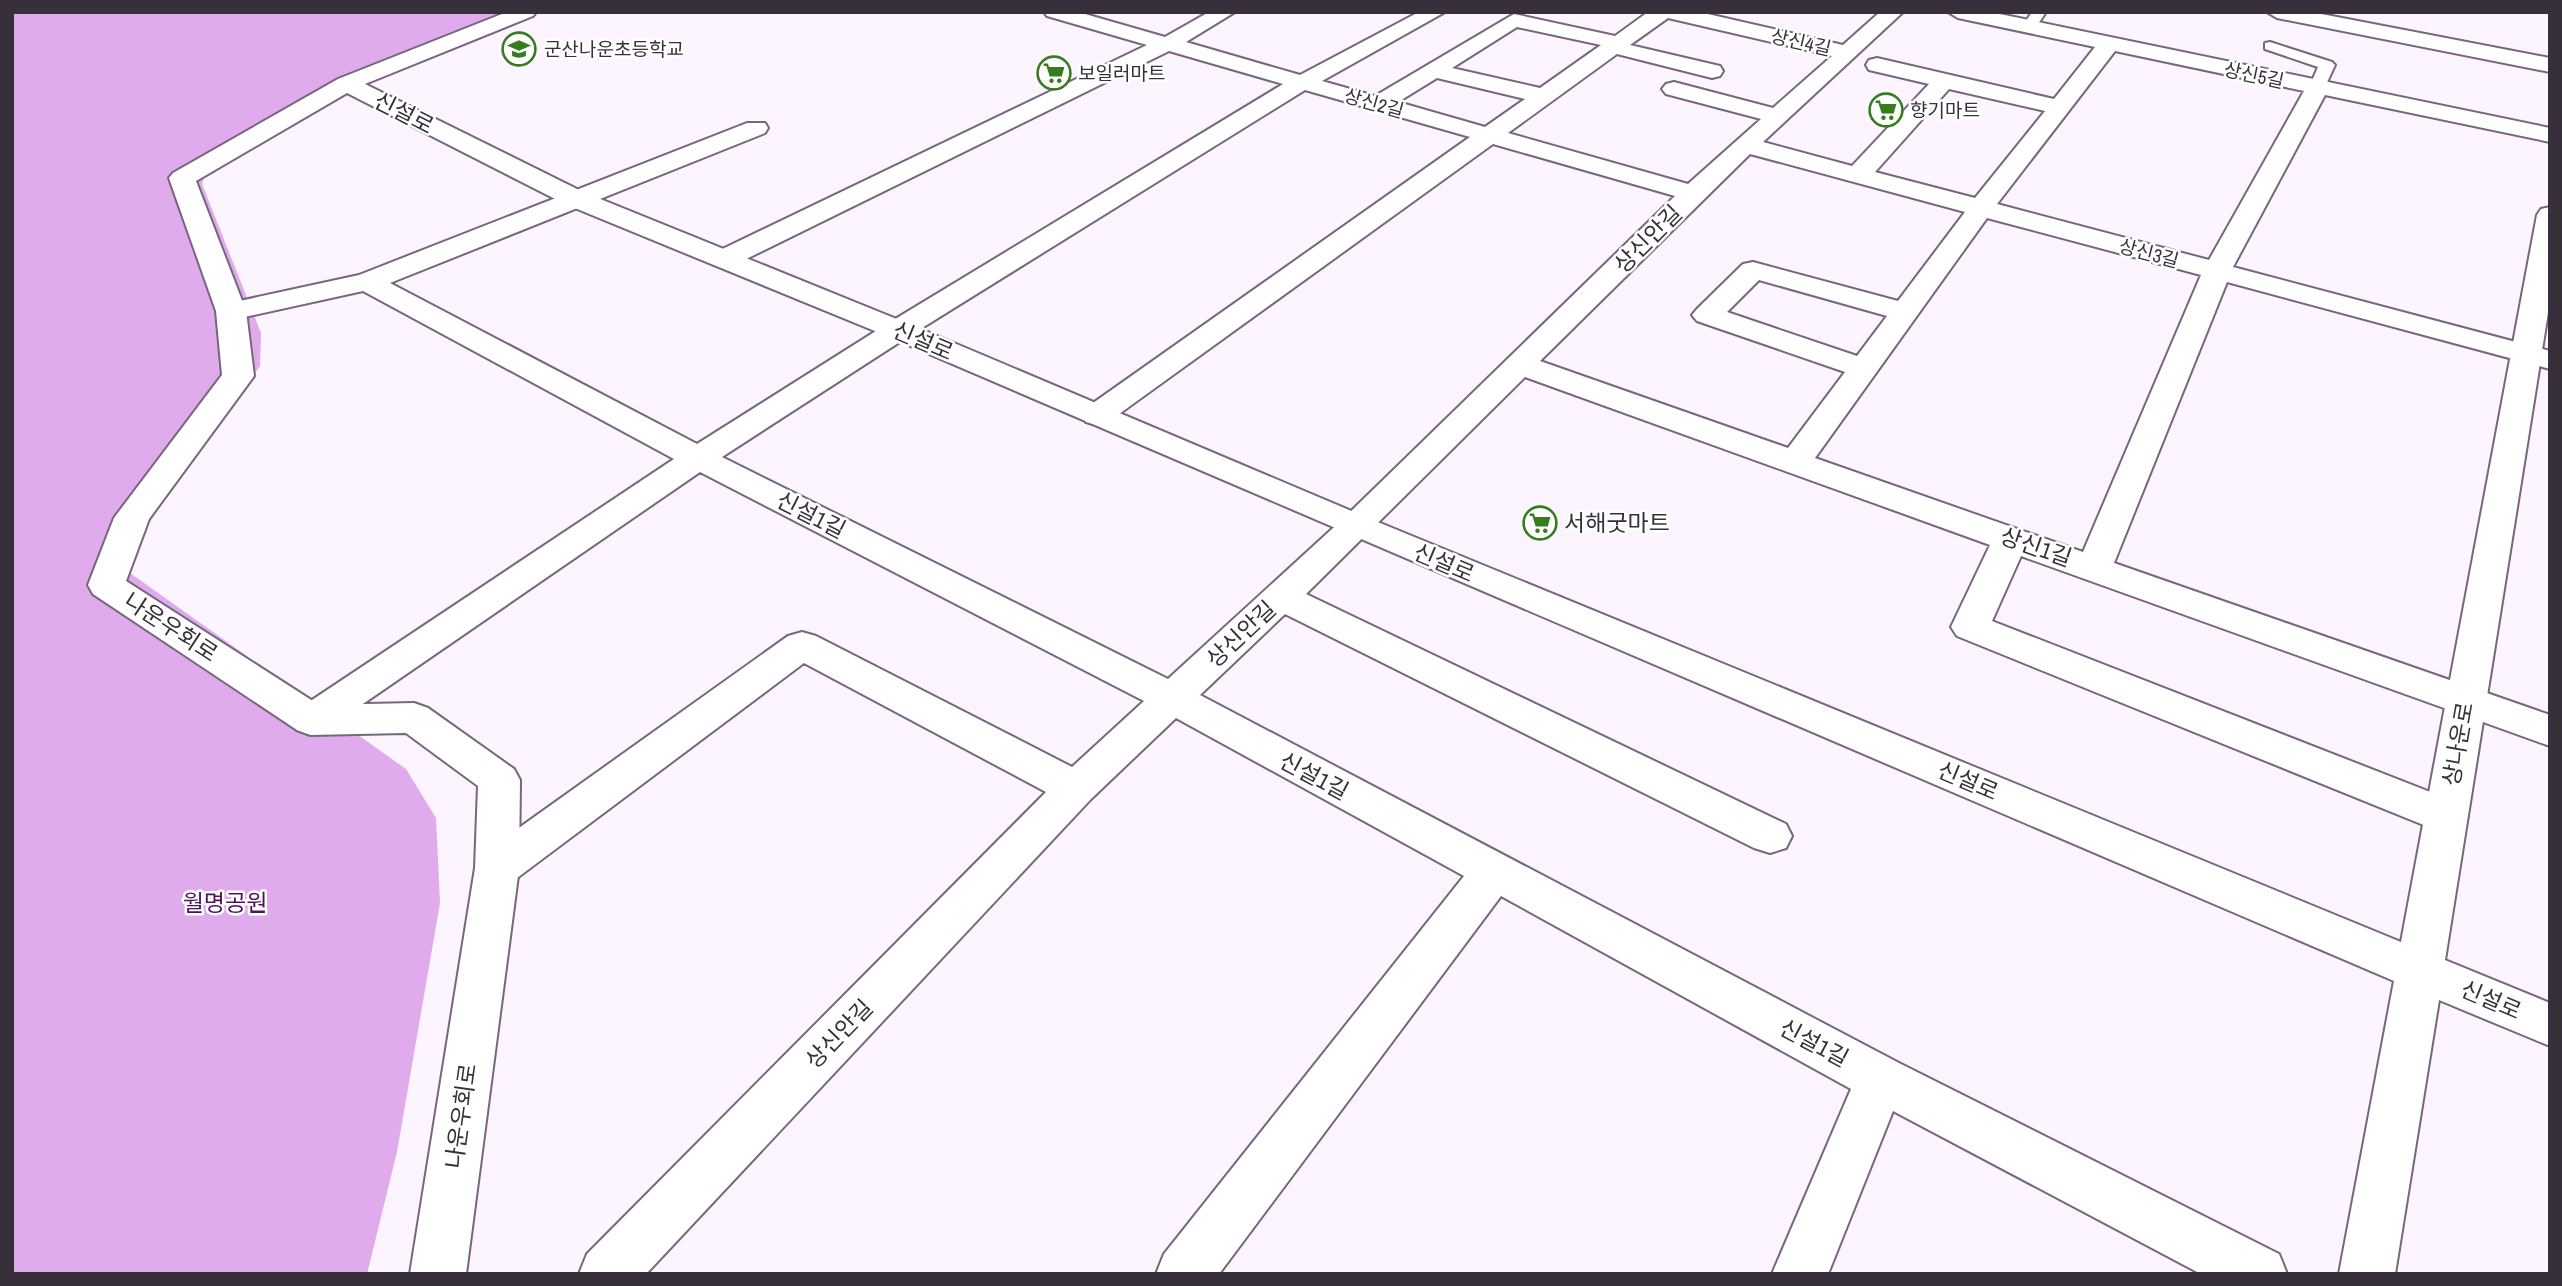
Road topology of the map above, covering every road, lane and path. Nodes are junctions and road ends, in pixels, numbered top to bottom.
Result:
1 (526, 12) edge
2 (1054, 12) edge
3 (1225, 12) edge
4 (1435, 12) edge
5 (1662, 12) edge
6 (1670, 12) edge
7 (1893, 12) edge
8 (1958, 12) edge
9 (2277, 12) edge
10 (1523, 16) edge
11 (2034, 20) edge
12 (1512, 43) dead end
13 (1167, 44) junction
14 (2109, 44) junction
15 (2270, 46) dead end
16 (1487, 48) junction
17 (1608, 51) junction
18 (1863, 59) junction
19 (2550, 65) edge
20 (1433, 70) junction
21 (1712, 71) dead end
22 (1944, 81) junction
23 (1303, 82) junction
24 (346, 84) junction
25 (1497, 85) junction
26 (1545, 85) junction
27 (2317, 88) junction
28 (1674, 89) dead end
29 (1378, 104) junction
30 (2060, 107) junction
31 (1780, 117) junction
32 (1441, 122) junction
33 (756, 128) dead end
34 (1489, 135) junction
35 (2550, 135) edge
36 (1748, 146) junction
37 (1858, 175) junction
38 (1693, 193) junction
39 (574, 198) junction
40 (1981, 208) junction
41 (2550, 215) edge
42 (724, 259) junction
43 (2217, 271) junction
44 (367, 282) junction
45 (230, 310) junction
46 (1905, 312) junction
47 (898, 330) junction
48 (2538, 356) edge
49 (1521, 365) junction
50 (1864, 368) junction
51 (1097, 415) junction
52 (698, 458) junction
53 (1794, 463) junction
54 (1356, 526) junction
55 (2011, 538) junction
56 (2094, 568) junction
57 (1282, 597) junction
58 (1173, 699) junction
59 (2466, 700) junction
60 (311, 720) junction
61 (2550, 731) edge
62 (1076, 788) junction
63 (2446, 816) junction
64 (1770, 836) dead end
65 (497, 869) junction
66 (1493, 873) junction
67 (2420, 969) junction
68 (2550, 1025) edge
69 (1881, 1079) junction
70 (438, 1274) edge
71 (607, 1274) edge
72 (1184, 1274) edge
73 (1800, 1274) edge
74 (2259, 1274) edge
75 (2367, 1274) edge

1 - 24 street, 나운우회로
2 - 13 street, 상신2길
3 - 13 street
4 - 23 street
5 - 17 street
6 - 18 street, 상신4길
7 - 18 street, 상신안길
8 - 11 street, 상신5길
9 - 19 street
10 - 16 street
10 - 17 street
11 - 14 street, 상신5길
12 - 16 street
13 - 23 street, 상신2길
13 - 42 street
14 - 27 street, 상신5길
14 - 30 street
15 - 27 lane
16 - 20 street
17 - 21 street
17 - 26 street
18 - 22 street, 상신4길
18 - 31 street, 상신안길
20 - 25 street
20 - 29 street
22 - 30 street, 상신4길
22 - 37 street
23 - 29 street, 상신2길
23 - 47 street
24 - 39 street, 신설로
24 - 45 street, 나운우회로
25 - 26 street
25 - 32 street
26 - 34 street
27 - 35 street, 상신5길
27 - 43 street
28 - 31 street
29 - 32 street, 상신2길
30 - 40 street
31 - 36 street, 상신안길
32 - 34 street, 상신2길
33 - 39 street
34 - 38 street, 상신2길
34 - 51 street
36 - 37 street, 상신3길
36 - 38 street, 상신안길
37 - 40 street, 상신3길
38 - 49 street, 상신안길
39 - 42 street, 신설로
39 - 44 street
40 - 43 street, 상신3길
40 - 46 street
41 - 48 street, 상나운로
42 - 47 street, 신설로
43 - 48 street, 상신3길
43 - 56 street
44 - 45 street
44 - 52 street, 신설1길
45 - 60 street, 나운우회로
46 - 50 street
46 - 50 street
47 - 51 street, 신설로
47 - 52 street
48 - 59 street, 상나운로
49 - 53 street, 상신1길
49 - 54 street, 상신안길
50 - 53 street
51 - 54 street, 신설로
52 - 58 street, 신설1길
52 - 60 street
53 - 55 street, 상신1길
54 - 57 street, 상신안길
54 - 67 street, 신설로
55 - 56 street, 상신1길
55 - 63 street
56 - 59 street, 상신1길
57 - 58 street, 상신안길
57 - 64 street
58 - 62 street, 상신안길
58 - 66 street, 신설1길
59 - 61 street, 상신1길
59 - 63 street, 상나운로
60 - 65 street, 나운우회로
62 - 65 street
62 - 71 street, 상신안길
63 - 67 street, 상나운로
65 - 70 street, 나운우회로
66 - 69 street, 신설1길
66 - 72 street
67 - 68 street, 신설로
67 - 75 street, 상나운로
69 - 73 street
69 - 74 street, 신설1길

